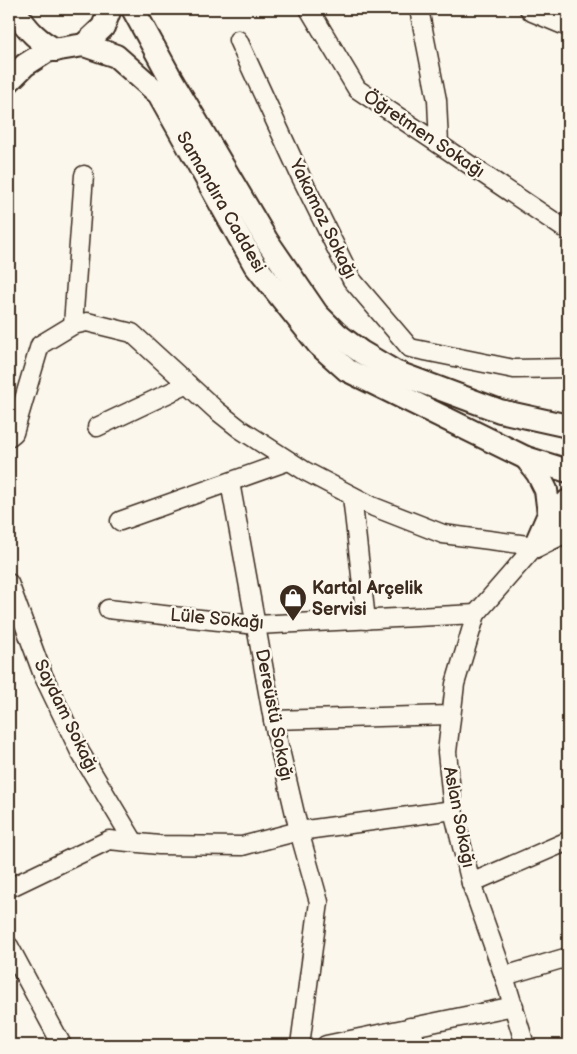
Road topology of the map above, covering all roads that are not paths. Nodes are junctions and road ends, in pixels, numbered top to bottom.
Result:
1 (110, 9) edge
2 (133, 9) edge
3 (309, 9) edge
4 (418, 9) edge
5 (529, 9) edge
6 (15, 18) edge
7 (568, 27) edge
8 (238, 40) dead end
9 (84, 45) junction
10 (56, 50) junction
11 (9, 81) edge
12 (439, 144) junction
13 (84, 176) dead end
14 (568, 230) edge
15 (73, 324) junction
16 (568, 368) edge
17 (188, 384) junction
18 (527, 417) junction
19 (568, 426) edge
20 (97, 427) dead end
21 (9, 437) edge
22 (568, 441) edge
23 (526, 458) junction
24 (288, 461) junction
25 (568, 471) edge
26 (230, 482) junction
27 (352, 496) junction
28 (568, 501) edge
29 (120, 521) dead end
30 (568, 530) edge
31 (535, 546) junction
32 (9, 583) edge
33 (108, 609) dead end
34 (476, 614) junction
35 (366, 620) junction
36 (256, 625) junction
37 (450, 715) junction
38 (273, 720) junction
39 (453, 810) junction
40 (299, 831) junction
41 (568, 841) edge
42 (134, 842) junction
43 (471, 882) junction
44 (9, 888) edge
45 (9, 946) edge
46 (568, 957) edge
47 (504, 976) junction
48 (514, 1006) junction
49 (410, 1028) junction
50 (62, 1045) edge
51 (300, 1045) edge
52 (326, 1045) edge
53 (417, 1045) edge
54 (525, 1045) edge

1 - 9 main road
2 - 18 main road, Samandıra Caddesi
3 - 12 street, Öğretmen Sokağı
4 - 12 street
5 - 7 street
6 - 10 main road
8 - 16 street, Yakamoz Sokağı
9 - 10 main road, Samandıra Caddesi
9 - 23 main road, Samandıra Caddesi
10 - 11 main road, Samandıra Caddesi
12 - 14 street, Öğretmen Sokağı
13 - 15 street
15 - 17 street
15 - 21 street
17 - 20 street
17 - 24 street
18 - 19 main road, Samandıra Caddesi
18 - 22 main road
23 - 25 main road, Samandıra Caddesi
23 - 31 main road
24 - 26 street
24 - 27 street
26 - 29 street
26 - 36 street, Dereüstü Sokağı
27 - 31 street
27 - 35 street
28 - 31 main road
30 - 31 main road
31 - 34 street, Aslan Sokağı
32 - 42 street, Saydam Sokağı
33 - 36 street, Lüle Sokağı
34 - 35 street, Lüle Sokağı
34 - 37 street, Aslan Sokağı
35 - 36 street, Lüle Sokağı
36 - 38 street, Dereüstü Sokağı
37 - 38 street
37 - 39 street, Aslan Sokağı
38 - 40 street, Dereüstü Sokağı
39 - 40 street
39 - 43 street, Aslan Sokağı
40 - 42 street
40 - 51 street, Dereüstü Sokağı
41 - 43 street
42 - 44 street
43 - 47 street, Aslan Sokağı
45 - 50 street
46 - 47 street
47 - 48 street, Aslan Sokağı
48 - 49 street
48 - 54 street, Aslan Sokağı
49 - 52 street
49 - 53 street

